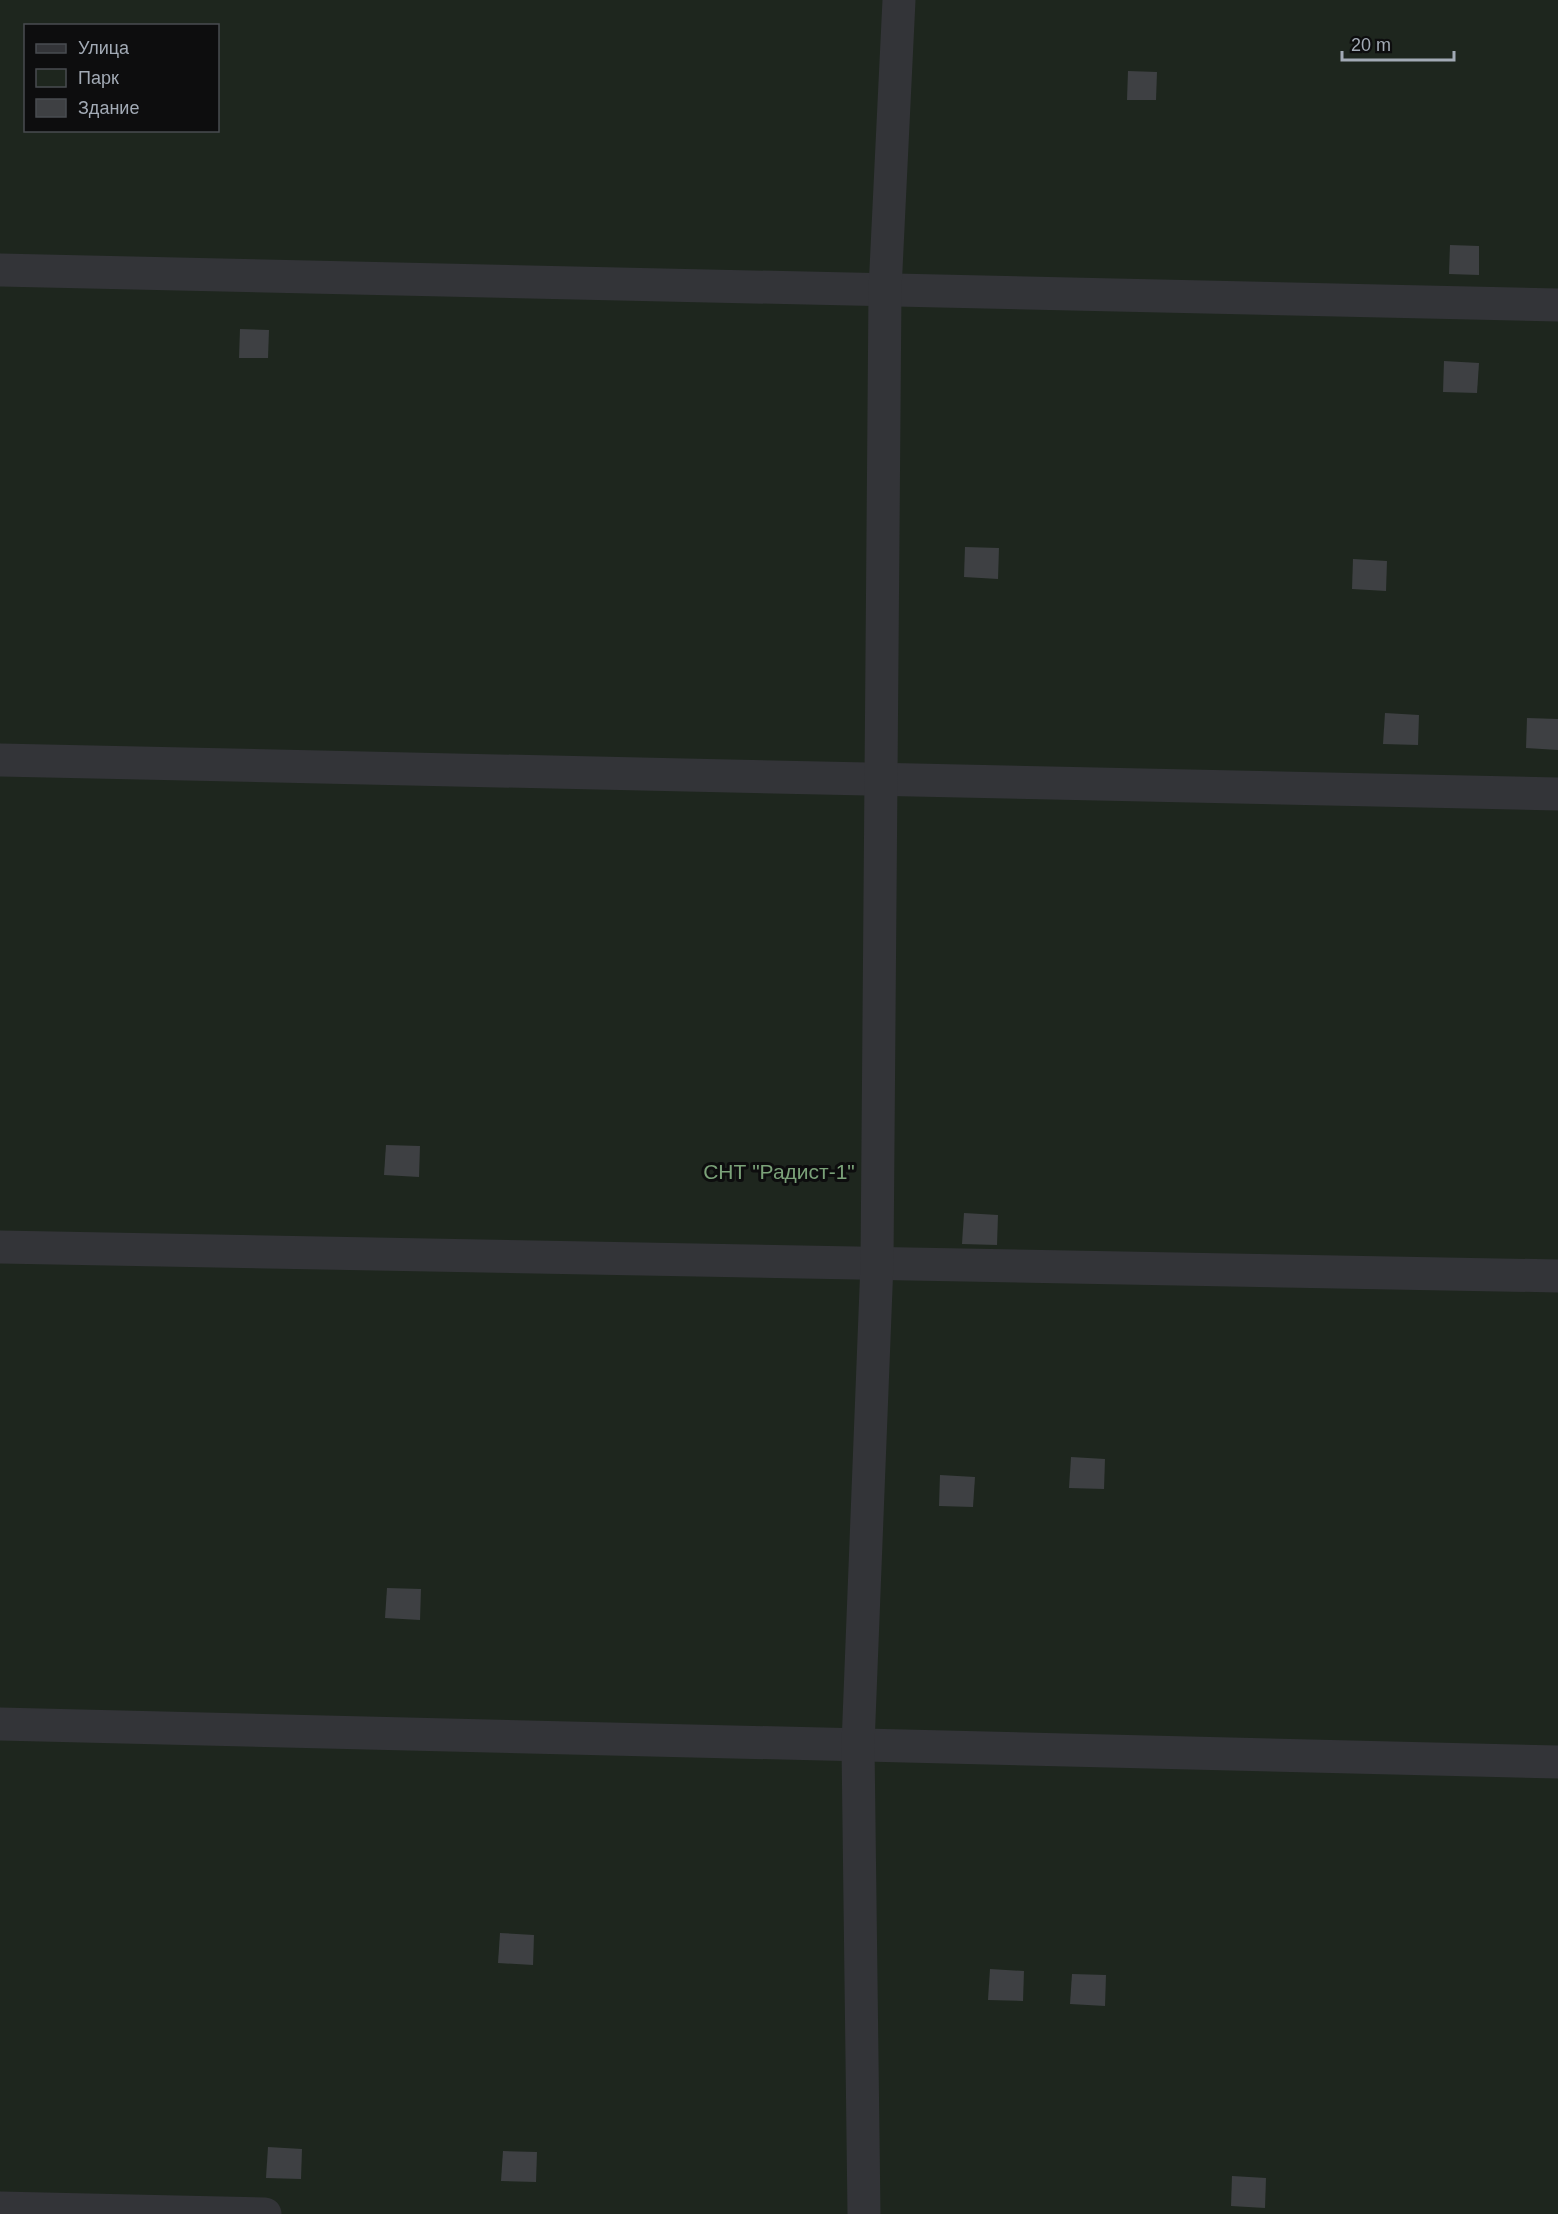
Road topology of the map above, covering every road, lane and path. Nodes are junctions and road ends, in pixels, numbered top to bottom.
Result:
1 (898, 0) edge
2 (0, 270) edge
3 (885, 290) junction
4 (1558, 305) edge
5 (0, 760) edge
6 (882, 779) junction
7 (1558, 794) edge
8 (0, 1247) edge
9 (877, 1263) junction
10 (1558, 1276) edge
11 (0, 1724) edge
12 (858, 1745) junction
13 (1558, 1762) edge
14 (0, 2208) edge
15 (265, 2214) edge
16 (864, 2214) edge

1 - 3 lane
2 - 3 lane
3 - 4 lane
3 - 6 lane
5 - 6 lane
6 - 7 lane
6 - 9 lane
8 - 9 lane
9 - 10 lane
9 - 12 lane
11 - 12 lane
12 - 13 lane
12 - 16 lane
14 - 15 lane

